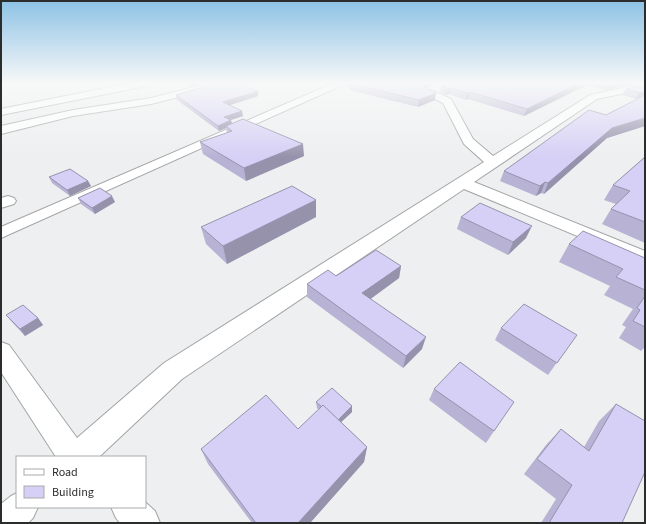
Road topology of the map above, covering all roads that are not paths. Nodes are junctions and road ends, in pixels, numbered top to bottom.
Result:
1 (24, 107) edge
2 (109, 107) edge
3 (287, 107) edge
4 (451, 107) edge
5 (579, 107) edge
6 (1, 112) edge
7 (1, 130) edge
8 (493, 163) junction
9 (463, 183) junction
10 (1, 232) edge
11 (645, 258) edge
12 (1, 352) edge
13 (72, 456) edge
14 (79, 456) edge
15 (21, 508) edge
16 (128, 508) edge
17 (4, 523) edge
18 (143, 523) edge

1 - 6 street
2 - 7 street
3 - 10 street
4 - 8 street
5 - 8 street
8 - 9 street
9 - 11 street
9 - 14 street
12 - 13 street
15 - 17 street
16 - 18 street

